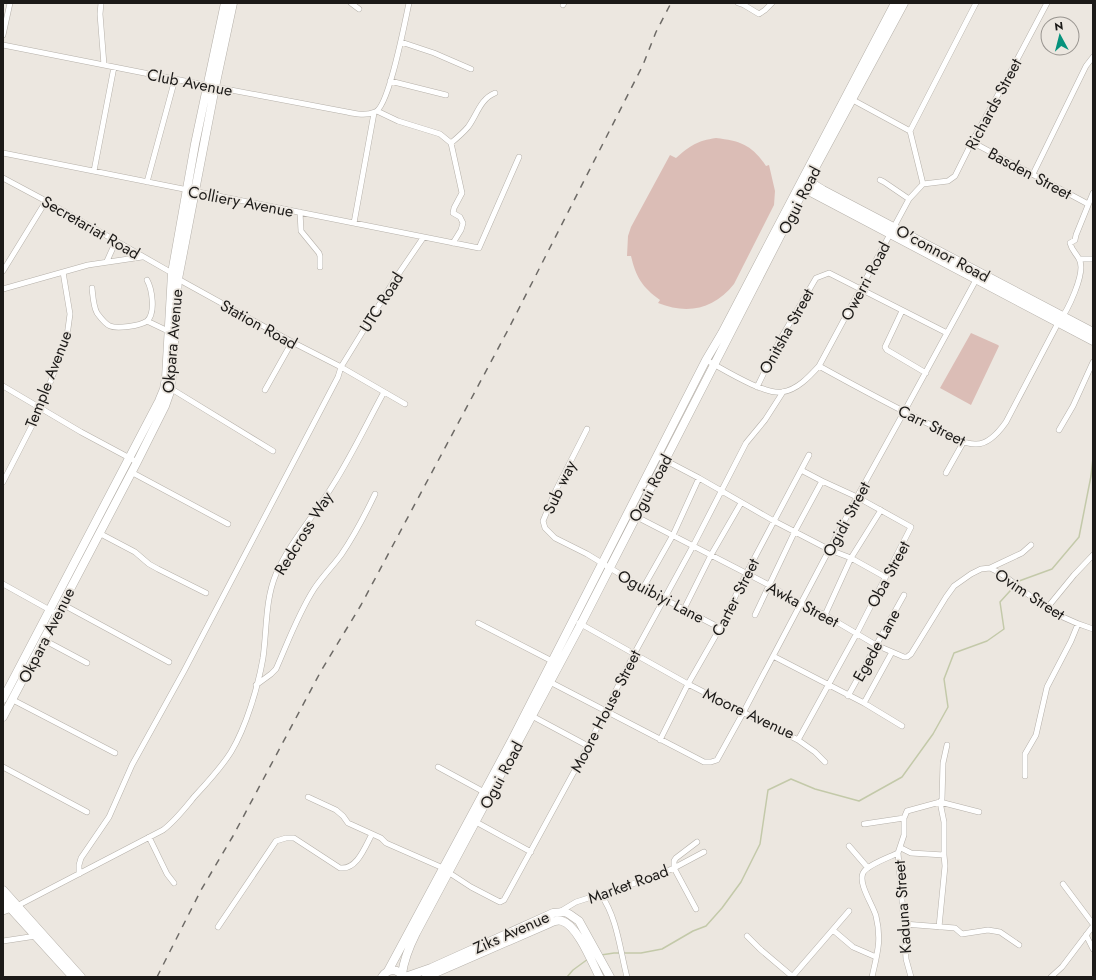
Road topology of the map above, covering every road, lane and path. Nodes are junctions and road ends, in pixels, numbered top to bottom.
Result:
1 (10, 3) edge
2 (101, 3) edge
3 (225, 3) edge
4 (233, 3) edge
5 (351, 3) edge
6 (409, 3) edge
7 (738, 3) edge
8 (772, 3) edge
9 (895, 3) edge
10 (904, 3) edge
11 (976, 3) edge
12 (1047, 3) edge
13 (745, 4) edge
14 (359, 9) dead end
15 (3, 35) edge
16 (401, 42) junction
17 (3, 44) edge
18 (1093, 57) edge
19 (104, 65) junction
20 (114, 68) junction
21 (472, 68) dead end
22 (175, 79) junction
23 (390, 82) junction
24 (211, 86) junction
25 (495, 92) dead end
26 (446, 95) dead end
27 (849, 97) junction
28 (376, 112) junction
29 (910, 131) junction
30 (972, 142) junction
31 (451, 143) junction
32 (3, 153) edge
33 (519, 157) dead end
34 (814, 170) junction
35 (94, 171) junction
36 (1033, 174) junction
37 (3, 178) edge
38 (806, 180) junction
39 (880, 180) dead end
40 (147, 182) junction
41 (923, 184) junction
42 (802, 188) junction
43 (191, 191) junction
44 (821, 193) junction
45 (1093, 193) edge
46 (909, 199) junction
47 (800, 200) junction
48 (46, 201) junction
49 (1088, 204) junction
50 (300, 212) junction
51 (354, 223) junction
52 (892, 231) junction
53 (422, 238) junction
54 (116, 241) junction
55 (453, 243) junction
56 (142, 256) junction
57 (1080, 259) junction
58 (1093, 259) edge
59 (107, 261) junction
60 (320, 268) dead end
61 (3, 271) edge
62 (63, 272) junction
63 (172, 273) junction
64 (978, 276) junction
65 (178, 279) junction
66 (147, 280) dead end
67 (92, 288) dead end
68 (3, 289) edge
69 (861, 289) junction
70 (902, 311) junction
71 (1061, 319) junction
72 (147, 321) junction
73 (168, 331) junction
74 (1093, 332) edge
75 (947, 333) junction
76 (1093, 341) edge
77 (292, 342) junction
78 (706, 360) junction
79 (1093, 362) edge
80 (714, 364) junction
81 (819, 366) junction
82 (341, 367) junction
83 (926, 373) junction
84 (3, 386) edge
85 (168, 386) junction
86 (756, 386) junction
87 (265, 390) dead end
88 (384, 392) junction
89 (783, 392) junction
90 (405, 404) dead end
91 (41, 408) junction
92 (904, 412) junction
93 (587, 429) dead end
94 (1059, 430) dead end
95 (964, 441) junction
96 (273, 451) dead end
97 (809, 455) dead end
98 (657, 456) junction
99 (133, 460) junction
100 (665, 461) junction
101 (801, 470) junction
102 (131, 472) junction
103 (946, 473) dead end
104 (700, 478) junction
105 (822, 481) junction
106 (3, 482) edge
107 (721, 491) junction
108 (375, 494) dead end
109 (857, 497) junction
110 (741, 503) junction
111 (105, 504) junction
112 (112, 508) junction
113 (881, 510) junction
114 (636, 516) junction
115 (774, 520) junction
116 (228, 524) dead end
117 (794, 531) junction
118 (99, 533) junction
119 (673, 536) junction
120 (1031, 545) dead end
121 (693, 546) junction
122 (830, 550) junction
123 (711, 555) junction
124 (1093, 555) edge
125 (851, 558) junction
126 (605, 566) junction
127 (990, 568) junction
128 (746, 574) junction
129 (885, 577) junction
130 (3, 584) edge
131 (769, 585) junction
132 (643, 588) junction
133 (206, 593) dead end
134 (904, 595) dead end
135 (664, 598) junction
136 (62, 604) junction
137 (801, 604) junction
138 (1047, 608) junction
139 (684, 609) junction
140 (53, 612) junction
141 (754, 615) dead end
142 (825, 615) junction
143 (577, 622) junction
144 (478, 623) dead end
145 (1078, 624) junction
146 (720, 628) junction
147 (1093, 629) edge
148 (857, 633) junction
149 (44, 640) junction
150 (876, 644) junction
151 (892, 652) junction
152 (635, 653) junction
153 (774, 656) junction
154 (552, 661) junction
155 (169, 662) dead end
156 (87, 663) dead end
157 (550, 682) junction
158 (688, 684) junction
159 (828, 684) junction
160 (256, 685) junction
161 (6, 688) edge
162 (848, 696) junction
163 (3, 699) edge
164 (13, 700) junction
165 (864, 704) junction
166 (606, 711) junction
167 (743, 713) junction
168 (532, 716) junction
169 (3, 717) edge
170 (902, 726) dead end
171 (660, 740) junction
172 (798, 740) junction
173 (947, 745) dead end
174 (588, 746) junction
175 (115, 753) dead end
176 (824, 762) dead end
177 (3, 767) edge
178 (438, 767) dead end
179 (1025, 776) dead end
180 (484, 792) junction
181 (308, 797) dead end
182 (940, 802) junction
183 (87, 812) dead end
184 (979, 812) dead end
185 (904, 818) junction
186 (476, 822) junction
187 (864, 824) dead end
188 (372, 834) junction
189 (149, 838) junction
190 (696, 842) dead end
191 (849, 846) dead end
192 (901, 848) junction
193 (531, 852) junction
194 (704, 852) dead end
195 (898, 853) junction
196 (944, 855) junction
197 (674, 868) junction
198 (868, 868) junction
199 (446, 870) junction
200 (79, 874) junction
201 (174, 883) dead end
202 (1063, 884) dead end
203 (3, 890) edge
204 (601, 895) junction
205 (3, 900) edge
206 (10, 909) edge
207 (696, 909) dead end
208 (849, 911) dead end
209 (561, 912) junction
210 (558, 921) junction
211 (904, 924) junction
212 (1093, 925) edge
213 (218, 927) dead end
214 (939, 927) junction
215 (833, 930) junction
216 (1086, 935) junction
217 (36, 936) junction
218 (747, 936) dead end
219 (3, 941) edge
220 (1019, 945) dead end
221 (1093, 949) edge
222 (876, 957) junction
223 (385, 974) edge
224 (609, 975) edge
225 (404, 976) edge
226 (73, 977) edge
227 (81, 977) edge
228 (426, 977) edge
229 (599, 977) edge
230 (627, 977) edge
231 (792, 977) edge
232 (872, 977) edge
233 (911, 977) edge
234 (1051, 977) edge

1 - 15 street
2 - 19 street
3 - 24 main road, Okpara Avenue
4 - 24 main road, Okpara Avenue
5 - 14 street
6 - 16 street
7 - 13 street
8 - 13 street
9 - 27 main road, Ogui Road
10 - 27 main road, Ogui Road
11 - 29 street
12 - 30 street, Richards Street
16 - 21 street
16 - 23 street
17 - 19 street, Club Avenue
18 - 36 street
19 - 20 street, Club Avenue
20 - 22 street, Club Avenue
20 - 35 street
22 - 24 street, Club Avenue
22 - 40 street
23 - 26 street
23 - 28 street
24 - 28 street, Club Avenue
24 - 43 main road, Okpara Avenue
25 - 31 street
27 - 29 street
27 - 34 main road, Ogui Road
27 - 38 main road, Ogui Road
28 - 31 street
28 - 51 street
29 - 41 street
30 - 36 street, Basden Street
30 - 41 street, Richards Street
31 - 55 street
32 - 35 street, Colliery Avenue
33 - 55 street, Colliery Avenue
34 - 38 main road, Ogui Road
34 - 44 main road
35 - 40 street, Colliery Avenue
36 - 49 street, Basden Street
37 - 48 street, Secretariat Road
38 - 42 main road, Ogui Road
38 - 44 main road
39 - 46 street
40 - 43 street, Colliery Avenue
41 - 46 street, Owerri Road
42 - 44 main road
42 - 47 main road, Ogui Road
42 - 78 main road, Ogui Road
43 - 50 street, Colliery Avenue
43 - 63 main road, Okpara Avenue
43 - 65 main road, Okpara Avenue
44 - 47 main road
44 - 52 main road, O'connor Road
45 - 49 street
46 - 52 street, Owerri Road
47 - 80 main road, Ogui Road
48 - 54 street, Secretariat Road
48 - 61 street
49 - 57 street
50 - 51 street, Colliery Avenue
50 - 60 street
51 - 53 street, Colliery Avenue
52 - 64 main road, O'connor Road
52 - 69 street, Owerri Road
53 - 55 street, Colliery Avenue
53 - 82 street, UTC Road
54 - 56 street, Secretariat Road
54 - 59 street
56 - 59 street, Secretariat Road
56 - 63 street, Secretariat Road
57 - 58 street
57 - 71 street, Carr Street
59 - 62 street, Secretariat Road
62 - 68 street, Secretariat Road
62 - 91 street, Temple Avenue
63 - 65 street, Secretariat Road
63 - 73 main road, Okpara Avenue
64 - 71 main road, O'connor Road
64 - 75 street, Ogidi Street
65 - 77 street, Station Road
65 - 85 main road, Okpara Avenue
66 - 72 street
67 - 72 street
69 - 70 street, Onitsha Street
69 - 81 street, Owerri Road
69 - 86 street, Onitsha Street
70 - 75 street, Onitsha Street
70 - 83 street
71 - 74 main road
71 - 76 main road
71 - 95 street, Carr Street
72 - 73 street
73 - 85 main road, Okpara Avenue
75 - 83 street, Ogidi Street
77 - 82 street, Station Road
77 - 87 street
78 - 80 street
78 - 98 main road, Ogui Road
79 - 94 street
80 - 86 street
80 - 100 main road, Ogui Road
81 - 89 street, Owerri Road
81 - 92 street, Carr Street
82 - 88 street, Station Road
82 - 200 street, UTC Road
83 - 92 street, Ogidi Street
84 - 91 street
85 - 96 street
85 - 99 main road, Okpara Avenue
86 - 89 street
88 - 90 street, Station Road
88 - 160 street, Redcross Way
89 - 107 street, Moore House Street
91 - 99 street
91 - 106 street, Temple Avenue
92 - 95 street, Carr Street
92 - 109 street, Ogidi Street
93 - 126 street, Sub way
95 - 103 street
97 - 101 street, Carter Street
98 - 100 street
98 - 126 main road, Ogui Road
99 - 102 main road, Okpara Avenue
99 - 111 main road, Okpara Avenue
100 - 104 street
100 - 114 main road, Ogui Road
101 - 105 street, Oba Street
101 - 115 street, Carter Street
102 - 112 main road, Okpara Avenue
102 - 116 street
104 - 107 street
104 - 119 street
105 - 109 street, Oba Street
105 - 117 street
107 - 110 street
107 - 121 street, Moore House Street
108 - 160 street
109 - 113 street, Oba Street
109 - 122 street, Ogidi Street
110 - 115 street
110 - 123 street
111 - 112 main road
111 - 140 main road, Okpara Avenue
112 - 118 main road, Okpara Avenue
113 - 125 street
113 - 129 street, Oba Street
114 - 119 street, Awka Street
114 - 126 main road, Ogui Road
115 - 117 street
115 - 128 street, Carter Street
117 - 122 street
117 - 131 street
118 - 133 street
118 - 136 main road, Okpara Avenue
119 - 121 street, Awka Street
119 - 132 street
120 - 127 street
121 - 123 street, Awka Street
121 - 135 street, Moore House Street
122 - 125 street
122 - 137 street, Ogidi Street
123 - 128 street, Awka Street
123 - 139 street
124 - 138 street
125 - 129 street
125 - 142 street
126 - 132 street, Oguibiyi Lane
126 - 143 main road, Ogui Road
127 - 138 street, Ovim Street
127 - 151 street, Awka Street
128 - 131 street, Awka Street
128 - 146 street, Carter Street
129 - 148 street, Oba Street
130 - 140 street
131 - 137 street, Awka Street
131 - 141 street
132 - 135 street, Oguibiyi Lane
134 - 150 street, Egede Lane
135 - 139 street, Oguibiyi Lane
135 - 152 street, Moore House Street
136 - 140 main road, Okpara Avenue
136 - 155 street
137 - 142 street, Awka Street
137 - 153 street, Ogidi Street
138 - 145 street, Ovim Street
139 - 146 street, Oguibiyi Lane
140 - 149 main road, Okpara Avenue
140 - 161 main road, Okpara Avenue
142 - 148 street, Awka Street
143 - 152 street, Moore Avenue
143 - 154 main road, Ogui Road
143 - 157 main road, Ogui Road
144 - 154 street
145 - 147 street, Ovim Street
145 - 179 street
146 - 158 street, Carter Street
148 - 150 street, Awka Street
148 - 159 street, Oba Street
149 - 156 street
149 - 164 main road, Okpara Avenue
150 - 151 street, Awka Street
150 - 162 street, Egede Lane
151 - 165 street
152 - 158 street, Moore Avenue
152 - 166 street, Moore House Street
153 - 159 street
153 - 167 street, Ogidi Street
154 - 180 main road, Ogui Road
157 - 166 street
157 - 168 main road, Ogui Road
158 - 167 street, Moore Avenue
158 - 171 street, Carter Street
159 - 162 street
159 - 172 street, Moore Avenue
160 - 189 street, Redcross Way
161 - 163 main road, Okpara Avenue
162 - 165 street
164 - 169 main road, Okpara Avenue
164 - 175 street
165 - 170 street
166 - 171 street
166 - 174 street, Moore House Street
167 - 171 street, Ogidi Street
167 - 172 street, Moore Avenue
168 - 174 street
168 - 186 main road, Ogui Road
172 - 176 street
173 - 182 street
174 - 193 street, Moore House Street
177 - 183 street
178 - 180 street
180 - 199 main road, Ogui Road
181 - 188 street
182 - 184 street
182 - 185 street
182 - 196 street
185 - 187 street
185 - 192 street, Kaduna Street
186 - 193 street
186 - 199 main road, Ogui Road
188 - 199 street
188 - 213 street
189 - 200 street, Redcross Way
189 - 201 street
190 - 197 street
191 - 198 street
192 - 195 street, Kaduna Street
192 - 196 street
193 - 199 street, Moore House Street
194 - 197 street, Market Road
195 - 198 street
195 - 211 street, Kaduna Street
196 - 214 street
197 - 204 street, Market Road
197 - 207 street
198 - 222 street
199 - 223 main road, Ogui Road
199 - 225 main road, Ogui Road
200 - 206 street, Redcross Way
202 - 212 street
203 - 206 main road
204 - 209 street, Market Road
204 - 230 street
205 - 206 main road
206 - 217 main road
206 - 227 main road
208 - 215 street
209 - 210 street
209 - 224 main road, Ziks Avenue
209 - 225 main road, Ziks Avenue
210 - 228 main road, Ziks Avenue
210 - 229 main road, Ziks Avenue
211 - 214 street
211 - 233 street, Kaduna Street
212 - 216 street
214 - 220 street
215 - 222 street
215 - 231 street
216 - 221 street
216 - 234 street
217 - 219 street
217 - 226 main road
218 - 231 street
222 - 232 street
223 - 225 main road

